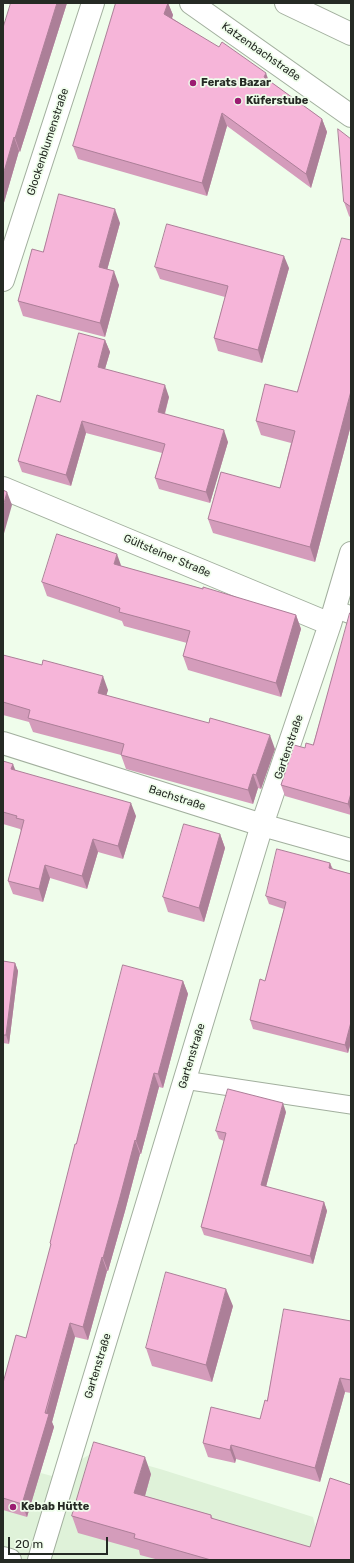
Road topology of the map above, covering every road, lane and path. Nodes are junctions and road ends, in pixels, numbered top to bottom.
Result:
1 (93, 3) edge
2 (191, 3) edge
3 (286, 3) edge
4 (351, 34) edge
5 (351, 116) edge
6 (3, 280) edge
7 (3, 488) edge
8 (351, 553) edge
9 (339, 616) edge
10 (3, 743) edge
11 (262, 825) junction
12 (351, 850) edge
13 (184, 1080) junction
14 (351, 1105) edge
15 (3, 1558) edge
16 (10, 1560) edge
17 (39, 1560) edge

1 - 6 street, Glockenblumenstraße
2 - 5 street, Katzenbachstraße
3 - 4 street
7 - 9 street, Gültsteiner Straße
8 - 9 street, Gartenstraße
9 - 11 street, Gartenstraße
10 - 11 street, Bachstraße
11 - 12 street, Bachstraße
11 - 13 street, Gartenstraße
13 - 14 lane
13 - 17 street, Gartenstraße
15 - 16 street

